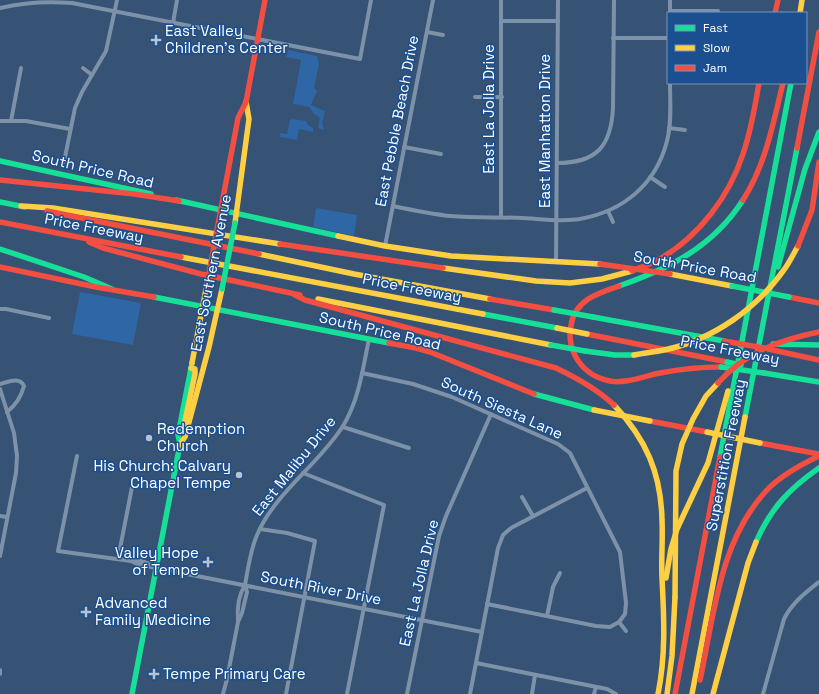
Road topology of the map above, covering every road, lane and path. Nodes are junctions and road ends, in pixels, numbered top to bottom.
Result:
1 (10, 0) edge
2 (117, 0) edge
3 (177, 0) edge
4 (265, 0) edge
5 (371, 0) edge
6 (433, 0) edge
7 (502, 0) edge
8 (558, 0) edge
9 (614, 0) edge
10 (670, 0) edge
11 (778, 0) edge
12 (802, 0) edge
13 (806, 0) edge
14 (11, 5) junction
15 (0, 8) edge
16 (718, 11) dead end
17 (115, 12) junction
18 (670, 12) edge
19 (775, 12) edge
20 (800, 12) edge
21 (804, 12) edge
22 (558, 20) junction
23 (501, 21) junction
24 (173, 23) junction
25 (427, 32) junction
26 (819, 32) edge
27 (443, 35) dead end
28 (613, 38) junction
29 (667, 38) edge
30 (257, 39) junction
31 (21, 68) dead end
32 (83, 68) dead end
33 (92, 75) junction
34 (670, 84) edge
35 (759, 84) edge
36 (783, 84) edge
37 (791, 84) edge
38 (475, 97) dead end
39 (502, 97) junction
40 (246, 102) junction
41 (0, 120) edge
42 (11, 121) junction
43 (669, 128) junction
44 (70, 129) junction
45 (685, 130) dead end
46 (819, 132) edge
47 (404, 147) junction
48 (441, 154) dead end
49 (0, 160) edge
50 (64, 162) dead end
51 (819, 162) edge
52 (557, 163) junction
53 (650, 177) junction
54 (0, 180) edge
55 (665, 187) dead end
56 (179, 200) junction
57 (0, 202) edge
58 (21, 206) junction
59 (393, 206) junction
60 (221, 209) junction
61 (608, 211) junction
62 (237, 212) junction
63 (501, 217) junction
64 (557, 219) junction
65 (0, 222) edge
66 (613, 222) dead end
67 (80, 238) junction
68 (385, 246) junction
69 (0, 249) edge
70 (556, 262) junction
71 (0, 268) edge
72 (112, 289) junction
73 (295, 295) junction
74 (819, 303) edge
75 (766, 304) junction
76 (202, 307) junction
77 (0, 309) edge
78 (218, 310) junction
79 (50, 318) dead end
80 (746, 327) junction
81 (819, 332) edge
82 (369, 339) junction
83 (819, 345) edge
84 (768, 346) junction
85 (819, 360) edge
86 (190, 368) junction
87 (764, 371) junction
88 (362, 373) junction
89 (819, 381) edge
90 (0, 384) edge
91 (0, 389) edge
92 (7, 412) junction
93 (491, 414) junction
94 (343, 427) junction
95 (185, 438) junction
96 (180, 444) junction
97 (409, 448) dead end
98 (819, 455) edge
99 (77, 456) dead end
100 (819, 468) edge
101 (304, 473) junction
102 (132, 487) dead end
103 (587, 488) junction
104 (522, 497) dead end
105 (0, 516) edge
106 (533, 516) junction
107 (7, 517) junction
108 (260, 529) junction
109 (0, 556) edge
110 (118, 559) junction
111 (156, 568) junction
112 (560, 572) dead end
113 (819, 582) edge
114 (245, 585) junction
115 (304, 597) junction
116 (487, 604) junction
117 (363, 609) junction
118 (664, 613) junction
119 (547, 616) junction
120 (421, 620) junction
121 (619, 622) junction
122 (626, 631) dead end
123 (482, 632) junction
124 (476, 663) junction
125 (0, 670) edge
126 (0, 674) edge
127 (535, 675) junction
128 (596, 686) junction
129 (132, 694) edge
130 (223, 694) edge
131 (286, 694) edge
132 (347, 694) edge
133 (408, 694) edge
134 (470, 694) edge
135 (532, 694) edge
136 (594, 694) edge
137 (616, 694) edge
138 (658, 694) edge
139 (667, 694) edge
140 (675, 694) edge
141 (692, 694) edge
142 (696, 694) edge
143 (713, 694) edge
144 (763, 694) edge

1 - 14 street
2 - 17 street
3 - 24 street
4 - 30 main road, East Southern Avenue
5 - 30 street
6 - 25 street, East Pebble Beach Drive
7 - 23 street, East La Jolla Drive
8 - 22 street, East Manhatton Drive
9 - 28 street
10 - 18 street
11 - 19 main road
12 - 20 main road
13 - 21 main road
14 - 15 street
14 - 17 street
16 - 18 street
17 - 24 street
17 - 33 street
22 - 23 street
22 - 52 street, East Manhatton Drive
23 - 39 street, East La Jolla Drive
24 - 30 street
25 - 27 street
25 - 47 street, East Pebble Beach Drive
26 - 75 main road, Superstition Freeway
28 - 29 street
28 - 52 street
30 - 40 main road, East Southern Avenue
31 - 42 street
32 - 33 street
33 - 44 street
34 - 43 street
35 - 58 main road
36 - 87 main road, bridge
37 - 80 main road, Superstition Freeway
38 - 39 street
39 - 63 street, East La Jolla Drive
40 - 60 main road, East Southern Avenue
40 - 62 main road, East Southern Avenue
41 - 42 street
42 - 44 street
43 - 45 street
43 - 53 street
44 - 50 street
46 - 75 main road
47 - 48 street
47 - 59 street, East Pebble Beach Drive
49 - 56 main road, South Price Road
51 - 73 main road, bridge
52 - 64 street, East Manhatton Drive
53 - 55 street
53 - 61 street
54 - 56 main road
56 - 60 main road, South Price Road
57 - 58 main road, Price Freeway
58 - 84 main road, Price Freeway, bridge
59 - 63 street
59 - 68 street, East Pebble Beach Drive
60 - 62 main road, South Price Road
60 - 76 main road, East Southern Avenue, bridge
61 - 64 street
61 - 66 street
62 - 68 main road, South Price Road
62 - 78 main road, East Southern Avenue, bridge
63 - 64 street
64 - 70 street, East Manhatton Drive
65 - 67 main road, Price Freeway
67 - 73 main road
67 - 87 main road, Price Freeway, bridge
68 - 70 main road, South Price Road
69 - 72 main road
70 - 74 main road, South Price Road, bridge
71 - 72 main road, South Price Road
72 - 76 main road, South Price Road
73 - 118 main road
75 - 141 main road, Superstition Freeway
76 - 78 main road, South Price Road
76 - 86 main road, East Southern Avenue
77 - 79 street
78 - 82 main road, South Price Road
78 - 95 main road, East Southern Avenue
80 - 118 main road
80 - 140 main road, Superstition Freeway
81 - 139 main road, bridge
82 - 88 street, East Malibu Drive
82 - 98 main road, South Price Road, bridge
83 - 84 main road
84 - 85 main road, Price Freeway
86 - 95 main road
86 - 96 main road, East Southern Avenue
87 - 89 main road, Price Freeway
88 - 93 street, South Siesta Lane
88 - 94 street, East Malibu Drive
90 - 92 street
91 - 92 street
92 - 107 street
93 - 103 street, South Siesta Lane
93 - 120 street, East La Jolla Drive
94 - 97 street
94 - 101 street, East Malibu Drive
95 - 96 main road, East Southern Avenue
96 - 111 main road, East Southern Avenue
98 - 142 main road
99 - 110 street, South River Drive
100 - 143 main road
101 - 108 street, East Malibu Drive
101 - 117 street
102 - 110 street
103 - 106 street
103 - 121 street, South Siesta Lane
104 - 106 street
105 - 107 street
106 - 116 street
107 - 109 street
108 - 114 street, East Malibu Drive
108 - 115 street
110 - 111 street, South River Drive
111 - 114 street, South River Drive
111 - 129 main road, East Southern Avenue
112 - 119 street
113 - 144 street
114 - 115 street, South River Drive
114 - 130 street, East Malibu Drive
115 - 117 street, South River Drive
115 - 131 street
116 - 119 street
116 - 123 street
117 - 120 street, South River Drive
117 - 132 street
118 - 138 main road
119 - 121 street
120 - 123 street, South River Drive
120 - 133 street, East La Jolla Drive
121 - 122 street
123 - 124 street
124 - 127 street
124 - 134 street
125 - 126 street
127 - 128 street
127 - 135 street
128 - 136 street
128 - 137 street

